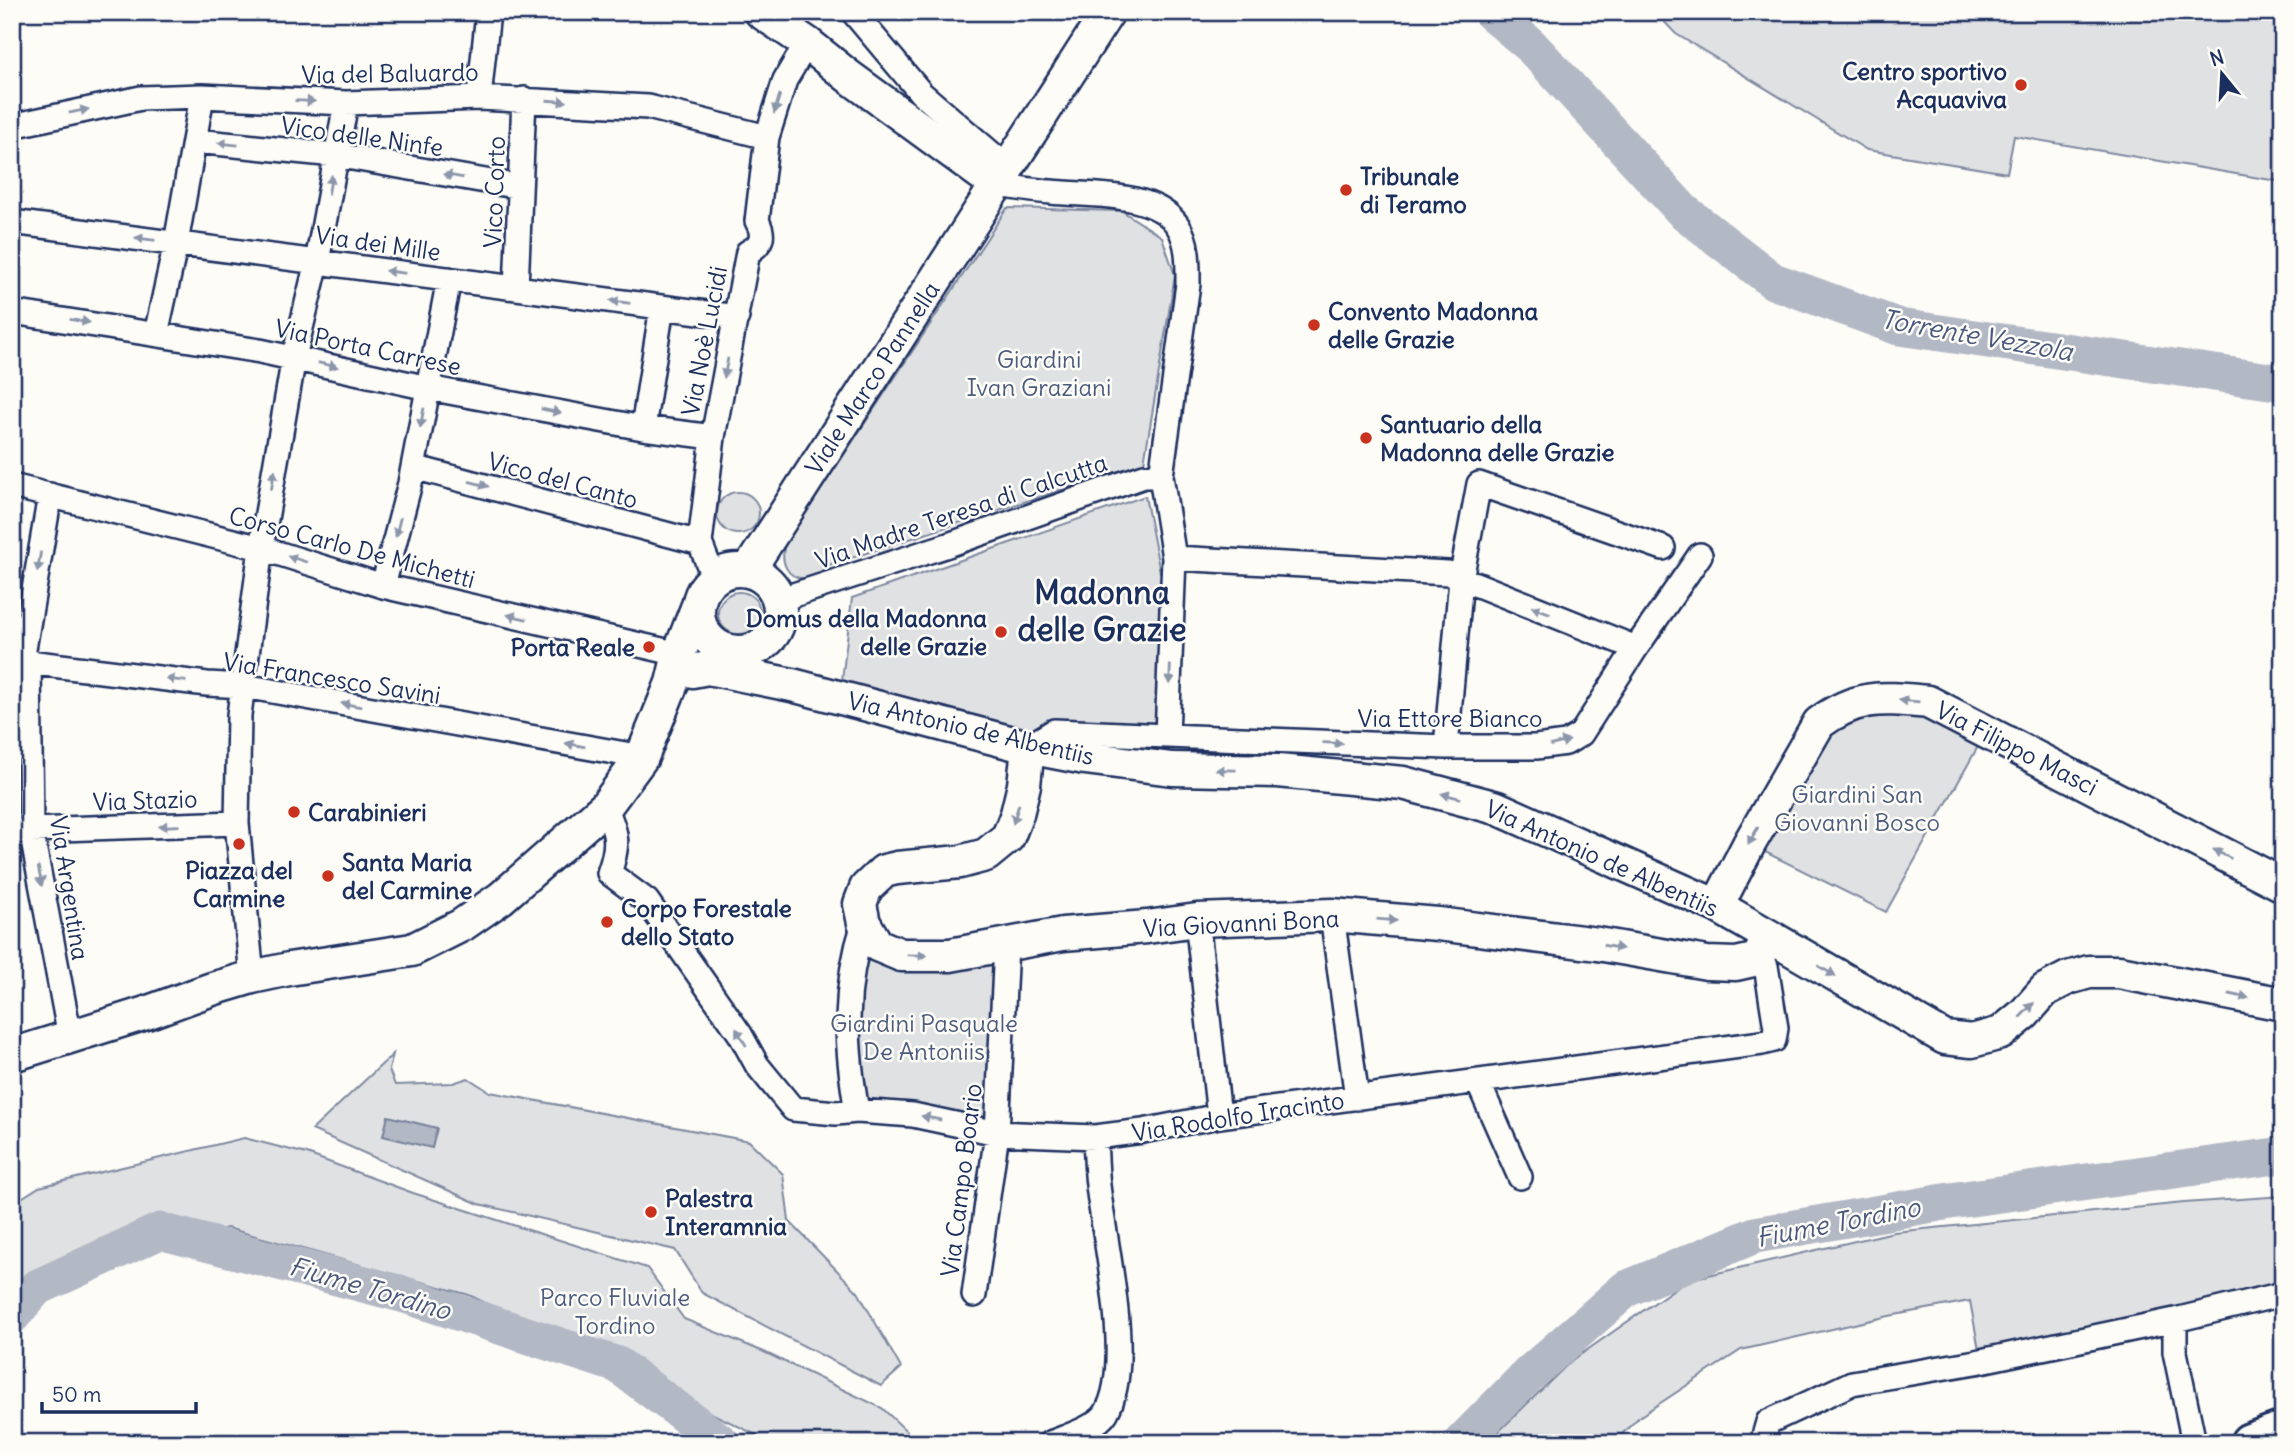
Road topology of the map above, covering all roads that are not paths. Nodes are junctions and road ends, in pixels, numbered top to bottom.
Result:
1 (488, 12) edge
2 (761, 12) edge
3 (853, 12) edge
4 (1108, 12) edge
5 (807, 43) junction
6 (202, 96) junction
7 (479, 97) junction
8 (524, 99) junction
9 (345, 103) junction
10 (12, 126) edge
11 (767, 137) junction
12 (195, 141) junction
13 (335, 155) junction
14 (1007, 169) junction
15 (520, 187) junction
16 (12, 222) edge
17 (176, 243) junction
18 (317, 261) junction
19 (449, 279) junction
20 (516, 288) junction
21 (662, 307) junction
22 (12, 312) edge
23 (737, 317) junction
24 (156, 334) junction
25 (295, 357) junction
26 (428, 388) junction
27 (643, 428) junction
28 (713, 437) junction
29 (413, 467) junction
30 (1161, 476) junction
31 (12, 486) edge
32 (50, 495) junction
33 (700, 543) junction
34 (261, 548) junction
35 (1663, 548) dead end
36 (1700, 555) dead end
37 (1174, 558) junction
38 (748, 571) junction
39 (714, 579) junction
40 (1461, 579) junction
41 (383, 586) junction
42 (778, 600) junction
43 (697, 608) junction
44 (769, 640) junction
45 (1636, 648) junction
46 (722, 649) junction
47 (21, 661) edge
48 (681, 669) junction
49 (752, 677) junction
50 (792, 685) junction
51 (244, 686) junction
52 (1167, 736) junction
53 (1028, 747) junction
54 (1446, 747) junction
55 (642, 757) junction
56 (605, 807) junction
57 (237, 824) junction
58 (22, 831) edge
59 (2283, 885) edge
60 (1717, 906) junction
61 (1332, 915) junction
62 (1198, 920) junction
63 (864, 923) junction
64 (1006, 945) junction
65 (1763, 948) junction
66 (252, 977) junction
67 (2283, 1004) edge
68 (70, 1037) junction
69 (12, 1055) edge
70 (1478, 1082) junction
71 (1357, 1098) junction
72 (858, 1111) junction
73 (1219, 1116) junction
74 (997, 1133) junction
75 (1095, 1137) junction
76 (1520, 1177) dead end
77 (2283, 1294) edge
78 (974, 1296) dead end
79 (2175, 1320) junction
80 (2283, 1432) edge
81 (1050, 1443) edge
82 (1762, 1443) edge
83 (2194, 1443) edge
84 (2250, 1443) edge

1 - 7 street
2 - 5 main road
3 - 14 street
4 - 14 main road, Viale Marco Pannella
5 -> 11 street, Via Noè Lucidi
5 - 14 main road
6 -> 9 street, Via del Baluardo
10 -> 6 street, Via del Baluardo
6 - 12 street
7 - 8 street, Via del Baluardo
7 - 9 street, Via del Baluardo
8 -> 11 street, Via del Baluardo
8 - 15 street, Vico Corto
9 - 13 street
11 - 23 street, Via Noè Lucidi
13 -> 12 street, Vico delle Ninfe
12 - 17 street
15 -> 13 street, Vico delle Ninfe
18 -> 13 street
14 - 30 street
14 - 38 main road, Viale Marco Pannella
15 - 20 street, Vico Corto
17 -> 16 street, Via dei Mille
17 - 18 street, Via dei Mille
17 - 24 street
19 -> 18 street, Via dei Mille
18 - 25 street
19 - 20 street, Via dei Mille
19 - 26 street
21 -> 20 street, Via dei Mille
21 - 23 street, Via dei Mille
21 - 27 street
22 -> 24 street, Via Porta Carrese
23 -> 28 street, Via Noè Lucidi
24 - 25 street, Via Porta Carrese
25 -> 26 street, Via Porta Carrese
34 -> 25 street
26 -> 27 street, Via Porta Carrese
26 -> 29 street
27 - 28 street, Via Porta Carrese
28 - 33 street, Via Noè Lucidi
29 -> 33 street, Vico del Canto
29 -> 41 street
30 - 37 street
30 - 42 street, Via Madre Teresa di Calcutta
31 - 32 street, Corso Carlo De Michetti
32 - 34 street, Corso Carlo De Michetti
32 -> 47 street, Via Argentina
33 - 39 street, Via Noè Lucidi
41 -> 34 street, Corso Carlo De Michetti
34 - 51 street
35 - 40 street
36 - 45 street, Via Ettore Bianco
37 - 40 street
37 -> 52 street
38 - 39 main road
38 - 42 main road
39 - 43 main road
45 -> 40 street
40 - 54 street
48 -> 41 street, Corso Carlo De Michetti
42 - 44 main road
43 - 46 main road
43 - 48 main road
44 - 46 main road
44 - 50 main road
54 -> 45 street, Via Ettore Bianco
46 - 48 main road
46 - 49 main road
51 -> 47 street, Via Francesco Savini
47 - 58 street, Via Argentina
48 - 49 main road, Via Antonio de Albentiis
48 - 55 main road
49 - 50 main road, Via Antonio de Albentiis
50 - 53 main road, Via Antonio de Albentiis
55 -> 51 street, Via Francesco Savini
51 - 57 street
52 - 53 street, Via Ettore Bianco
52 -> 54 street, Via Ettore Bianco
60 -> 53 main road, Via Antonio de Albentiis
53 -> 63 main road
55 - 56 main road
56 - 66 main road
72 -> 56 street, Via Rodolfo Iracinto
57 -> 58 street, Via Stazio
57 - 66 street
58 -> 68 street, Via Argentina
59 -> 60 main road, Via Filippo Masci
60 - 65 main road, Via Antonio de Albentiis
61 - 62 main road, Via Giovanni Bona
61 -> 65 main road, Via Giovanni Bona
61 - 71 street
62 - 64 main road, Via Giovanni Bona
62 - 73 street
63 -> 64 main road, Via Giovanni Bona
63 - 72 street
64 - 74 street, Via Campo Boario
65 -> 67 main road, Via Antonio de Albentiis
65 - 70 street, Via Rodolfo Iracinto
66 - 68 main road
68 - 69 main road
70 - 71 street, Via Rodolfo Iracinto
70 - 76 street
71 - 73 street, Via Rodolfo Iracinto
74 -> 72 street, Via Rodolfo Iracinto
73 - 75 street, Via Rodolfo Iracinto
74 - 75 street, Via Rodolfo Iracinto
74 - 78 street, Via Campo Boario
75 - 81 street
77 - 79 street
79 - 82 street
79 - 83 street
80 - 84 highway

